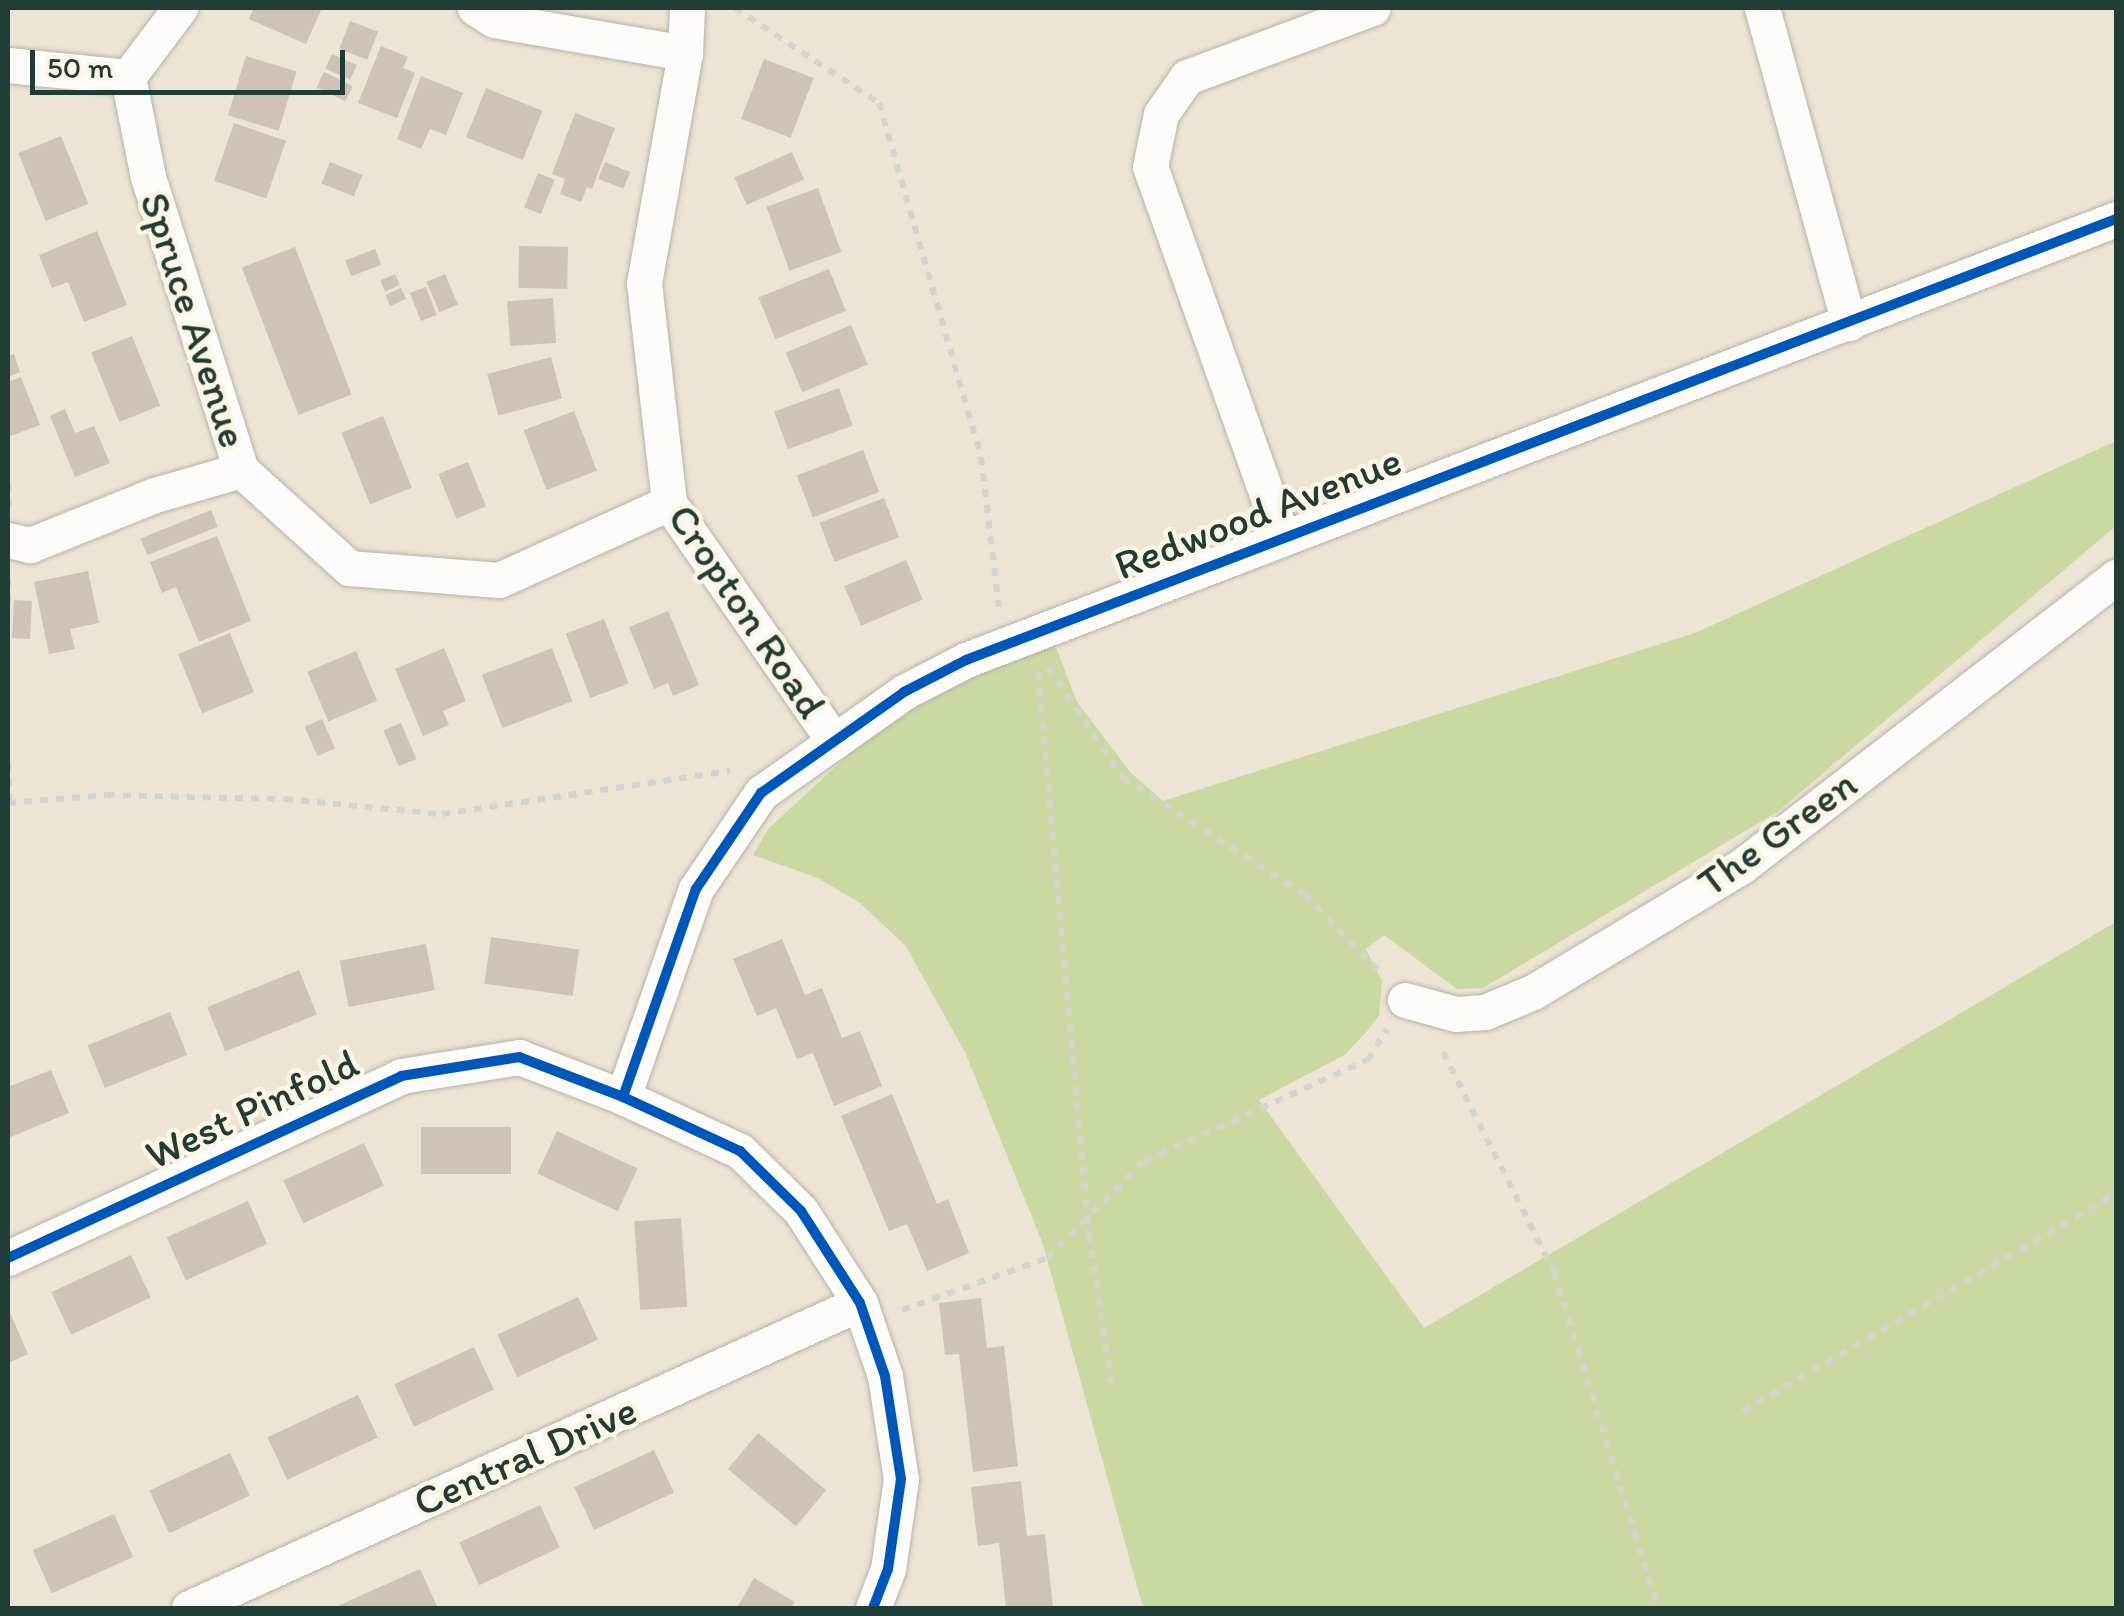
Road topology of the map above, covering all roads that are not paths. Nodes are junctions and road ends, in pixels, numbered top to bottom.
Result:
1 (180, 8) edge
2 (475, 8) edge
3 (688, 8) edge
4 (1373, 8) edge
5 (1762, 8) edge
6 (686, 53) junction
7 (8, 65) edge
8 (128, 78) junction
9 (2116, 218) edge
10 (1849, 323) junction
11 (241, 470) junction
12 (668, 503) junction
13 (1282, 537) junction
14 (8, 540) edge
15 (2116, 576) edge
16 (832, 738) junction
17 (1421, 1004) road end
18 (623, 1097) junction
19 (8, 1258) edge
20 (864, 1313) junction
21 (189, 1608) edge
22 (874, 1608) edge

1 - 8 street
2 - 6 street
3 - 6 street, Cropton Road
4 - 13 street
5 - 10 street
6 - 12 street, Cropton Road
7 - 8 street
8 - 11 street, Spruce Avenue
9 - 10 street, Redwood Avenue
10 - 13 street, Redwood Avenue
11 - 12 street, Spruce Avenue
11 - 14 street
12 - 16 street, Cropton Road
13 - 16 street, Redwood Avenue
15 - 17 street, The Green
16 - 18 street, Redwood Avenue
18 - 19 street, West Pinfold
18 - 20 street, West Pinfold
20 - 21 street, Central Drive
20 - 22 street

